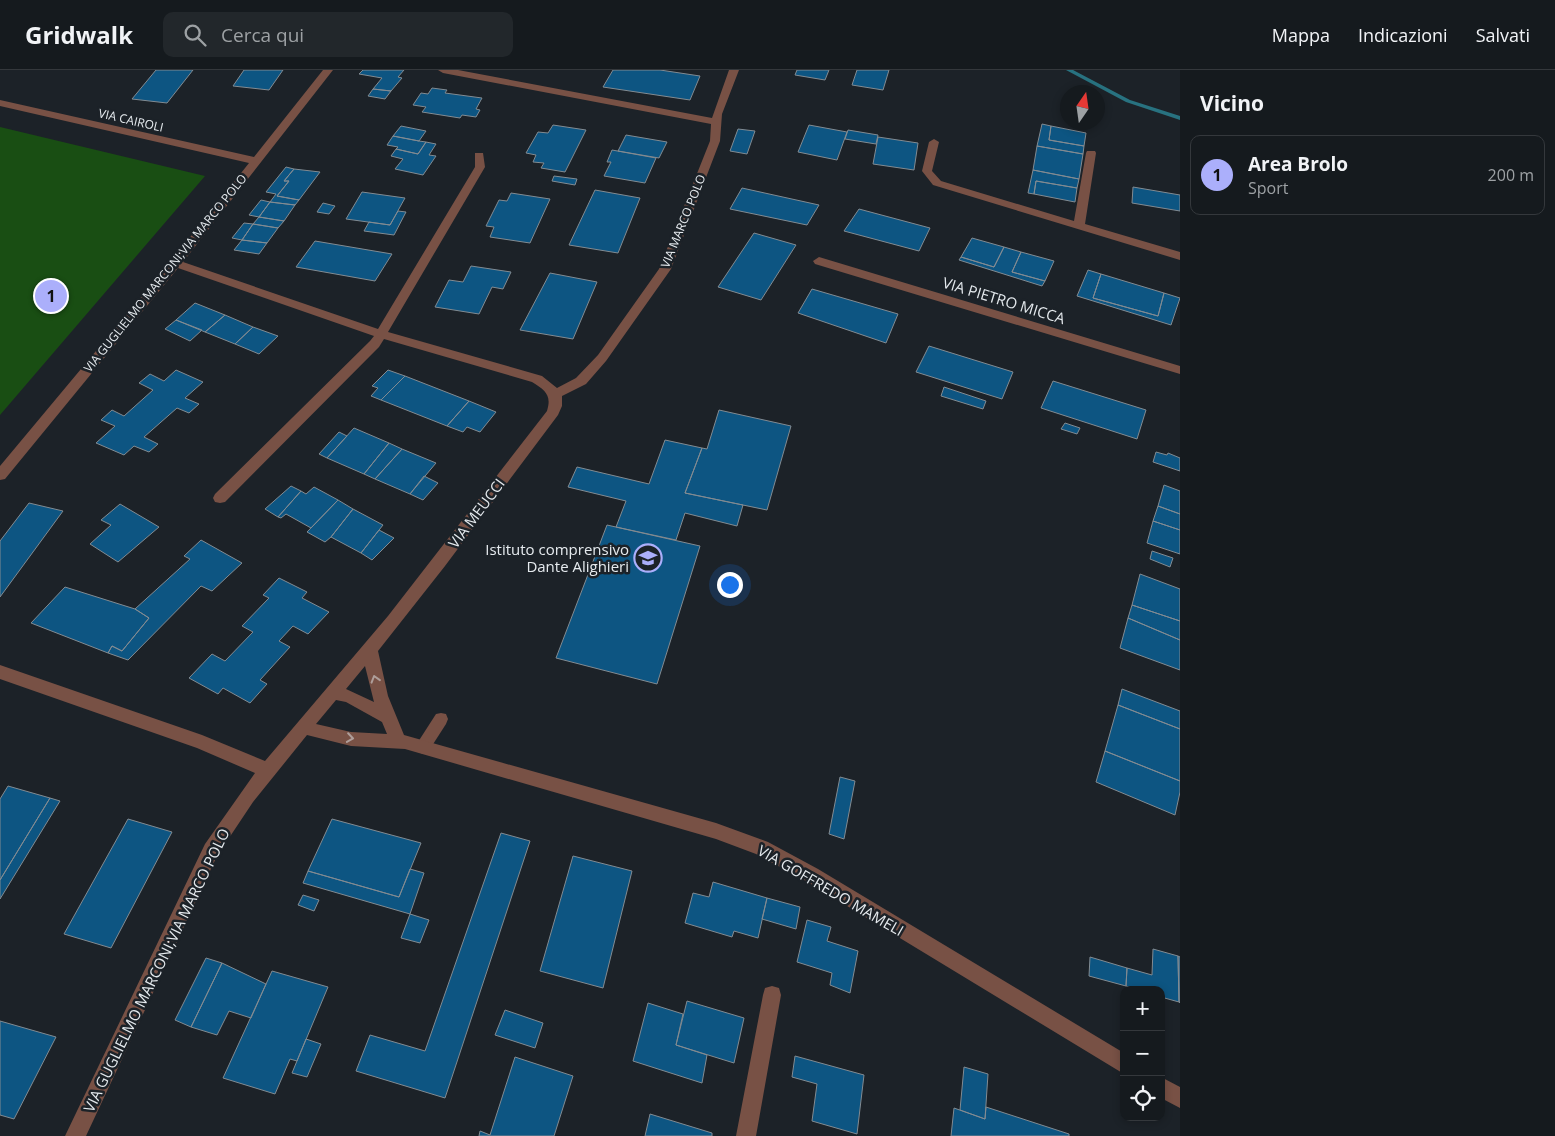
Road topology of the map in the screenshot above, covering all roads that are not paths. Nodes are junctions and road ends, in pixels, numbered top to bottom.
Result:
1 (328, 70) edge
2 (444, 70) edge
3 (734, 70) edge
4 (0, 103) edge
5 (716, 122) junction
6 (934, 142) dead end
7 (1091, 153) dead end
8 (479, 155) dead end
9 (256, 161) junction
10 (1080, 226) junction
11 (1180, 256) edge
12 (819, 261) dead end
13 (176, 263) junction
14 (381, 334) junction
15 (1180, 370) edge
16 (555, 394) junction
17 (0, 475) edge
18 (220, 498) dead end
19 (370, 649) junction
20 (0, 672) edge
21 (332, 693) junction
22 (387, 717) junction
23 (441, 718) dead end
24 (303, 726) junction
25 (398, 740) junction
26 (423, 747) junction
27 (267, 770) junction
28 (772, 995) dead end
29 (1120, 1062) edge
30 (1165, 1089) edge
31 (1180, 1098) edge
32 (76, 1136) edge
33 (746, 1136) edge

1 - 9 street, VIA GUGLIELMO MARCONI;VIA MARCO POLO
2 - 5 street
3 - 5 street, VIA MARCO POLO
4 - 9 street, VIA CAIROLI
5 - 16 street, VIA MARCO POLO
6 - 10 street
7 - 10 street
8 - 14 street
9 - 13 street, VIA GUGLIELMO MARCONI;VIA MARCO POLO
10 - 11 street
12 - 15 street, VIA PIETRO MICCA
13 - 14 street
13 - 17 street, VIA GUGLIELMO MARCONI;VIA MARCO POLO
14 - 16 street
14 - 18 street
16 - 19 street, VIA MEUCCI
19 - 21 street, VIA MEUCCI
22 -> 19 street
20 - 27 street
21 - 22 street
21 - 24 street, VIA MEUCCI
22 - 25 street
23 - 26 lane
24 -> 25 street, VIA GOFFREDO MAMELI
24 - 27 street, VIA MEUCCI
25 - 26 street, VIA GOFFREDO MAMELI
26 - 29 street, VIA GOFFREDO MAMELI
27 - 32 street, VIA GUGLIELMO MARCONI;VIA MARCO POLO
28 - 33 street
30 - 31 street

